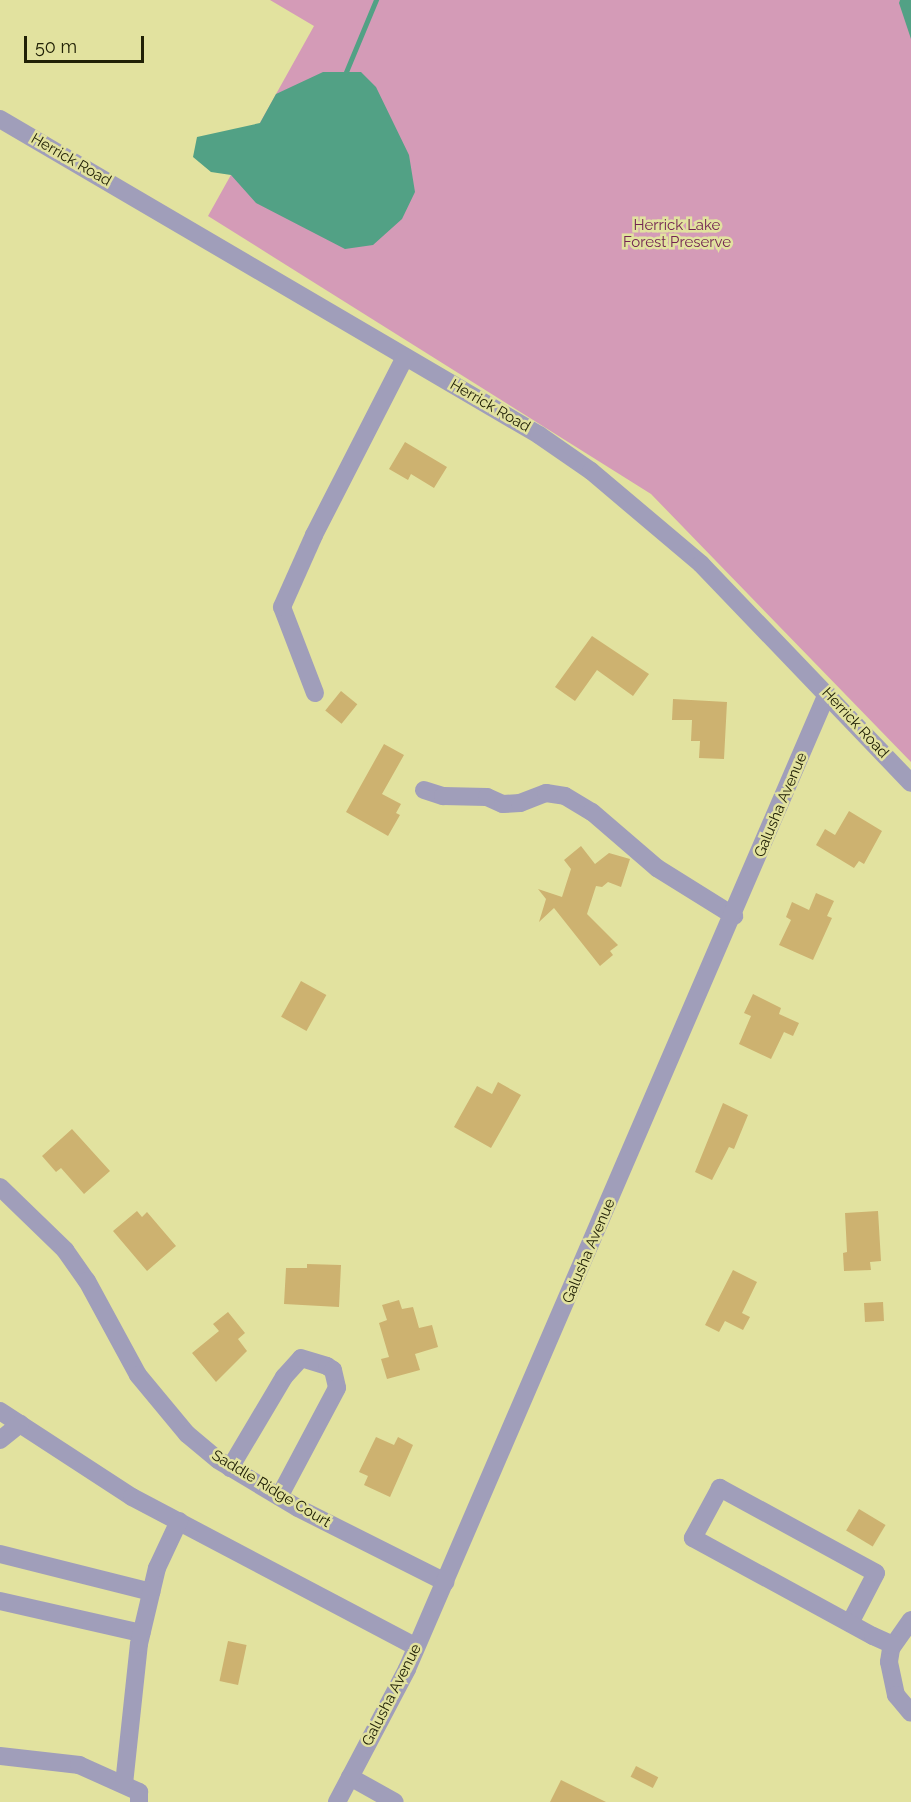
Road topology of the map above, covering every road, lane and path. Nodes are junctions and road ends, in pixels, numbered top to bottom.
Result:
1 (0, 119) edge
2 (405, 357) junction
3 (315, 693) dead end
4 (827, 694) junction
5 (911, 783) edge
6 (424, 790) dead end
7 (734, 916) junction
8 (0, 1186) edge
9 (0, 1411) edge
10 (20, 1424) junction
11 (0, 1440) edge
12 (230, 1468) junction
13 (279, 1497) junction
14 (179, 1521) junction
15 (0, 1554) edge
16 (445, 1582) junction
17 (151, 1592) junction
18 (0, 1601) edge
19 (911, 1620) edge
20 (850, 1623) junction
21 (141, 1633) junction
22 (893, 1645) junction
23 (416, 1647) junction
24 (911, 1713) edge
25 (0, 1756) edge
26 (350, 1778) junction
27 (124, 1785) junction
28 (139, 1802) edge
29 (337, 1802) edge
30 (395, 1802) edge

1 - 2 street, Herrick Road
2 - 3 street
2 - 4 street, Herrick Road
4 - 5 street, Herrick Road
4 - 7 street, Galusha Avenue
6 - 7 street
7 - 16 street, Galusha Avenue
8 - 12 street, Saddle Ridge Court
9 - 10 street
10 - 11 street
10 - 14 street
12 - 13 street, Saddle Ridge Court
12 - 13 street
13 - 16 street, Saddle Ridge Court
14 - 17 street
14 - 23 street
15 - 17 street
16 - 23 street, Galusha Avenue
17 - 21 street
18 - 21 street
19 - 22 street
20 - 20 street
20 - 22 street
21 - 27 street
22 - 24 street
23 - 26 street, Galusha Avenue
25 - 27 street
26 - 29 street, Galusha Avenue
26 - 30 street
27 - 28 street

